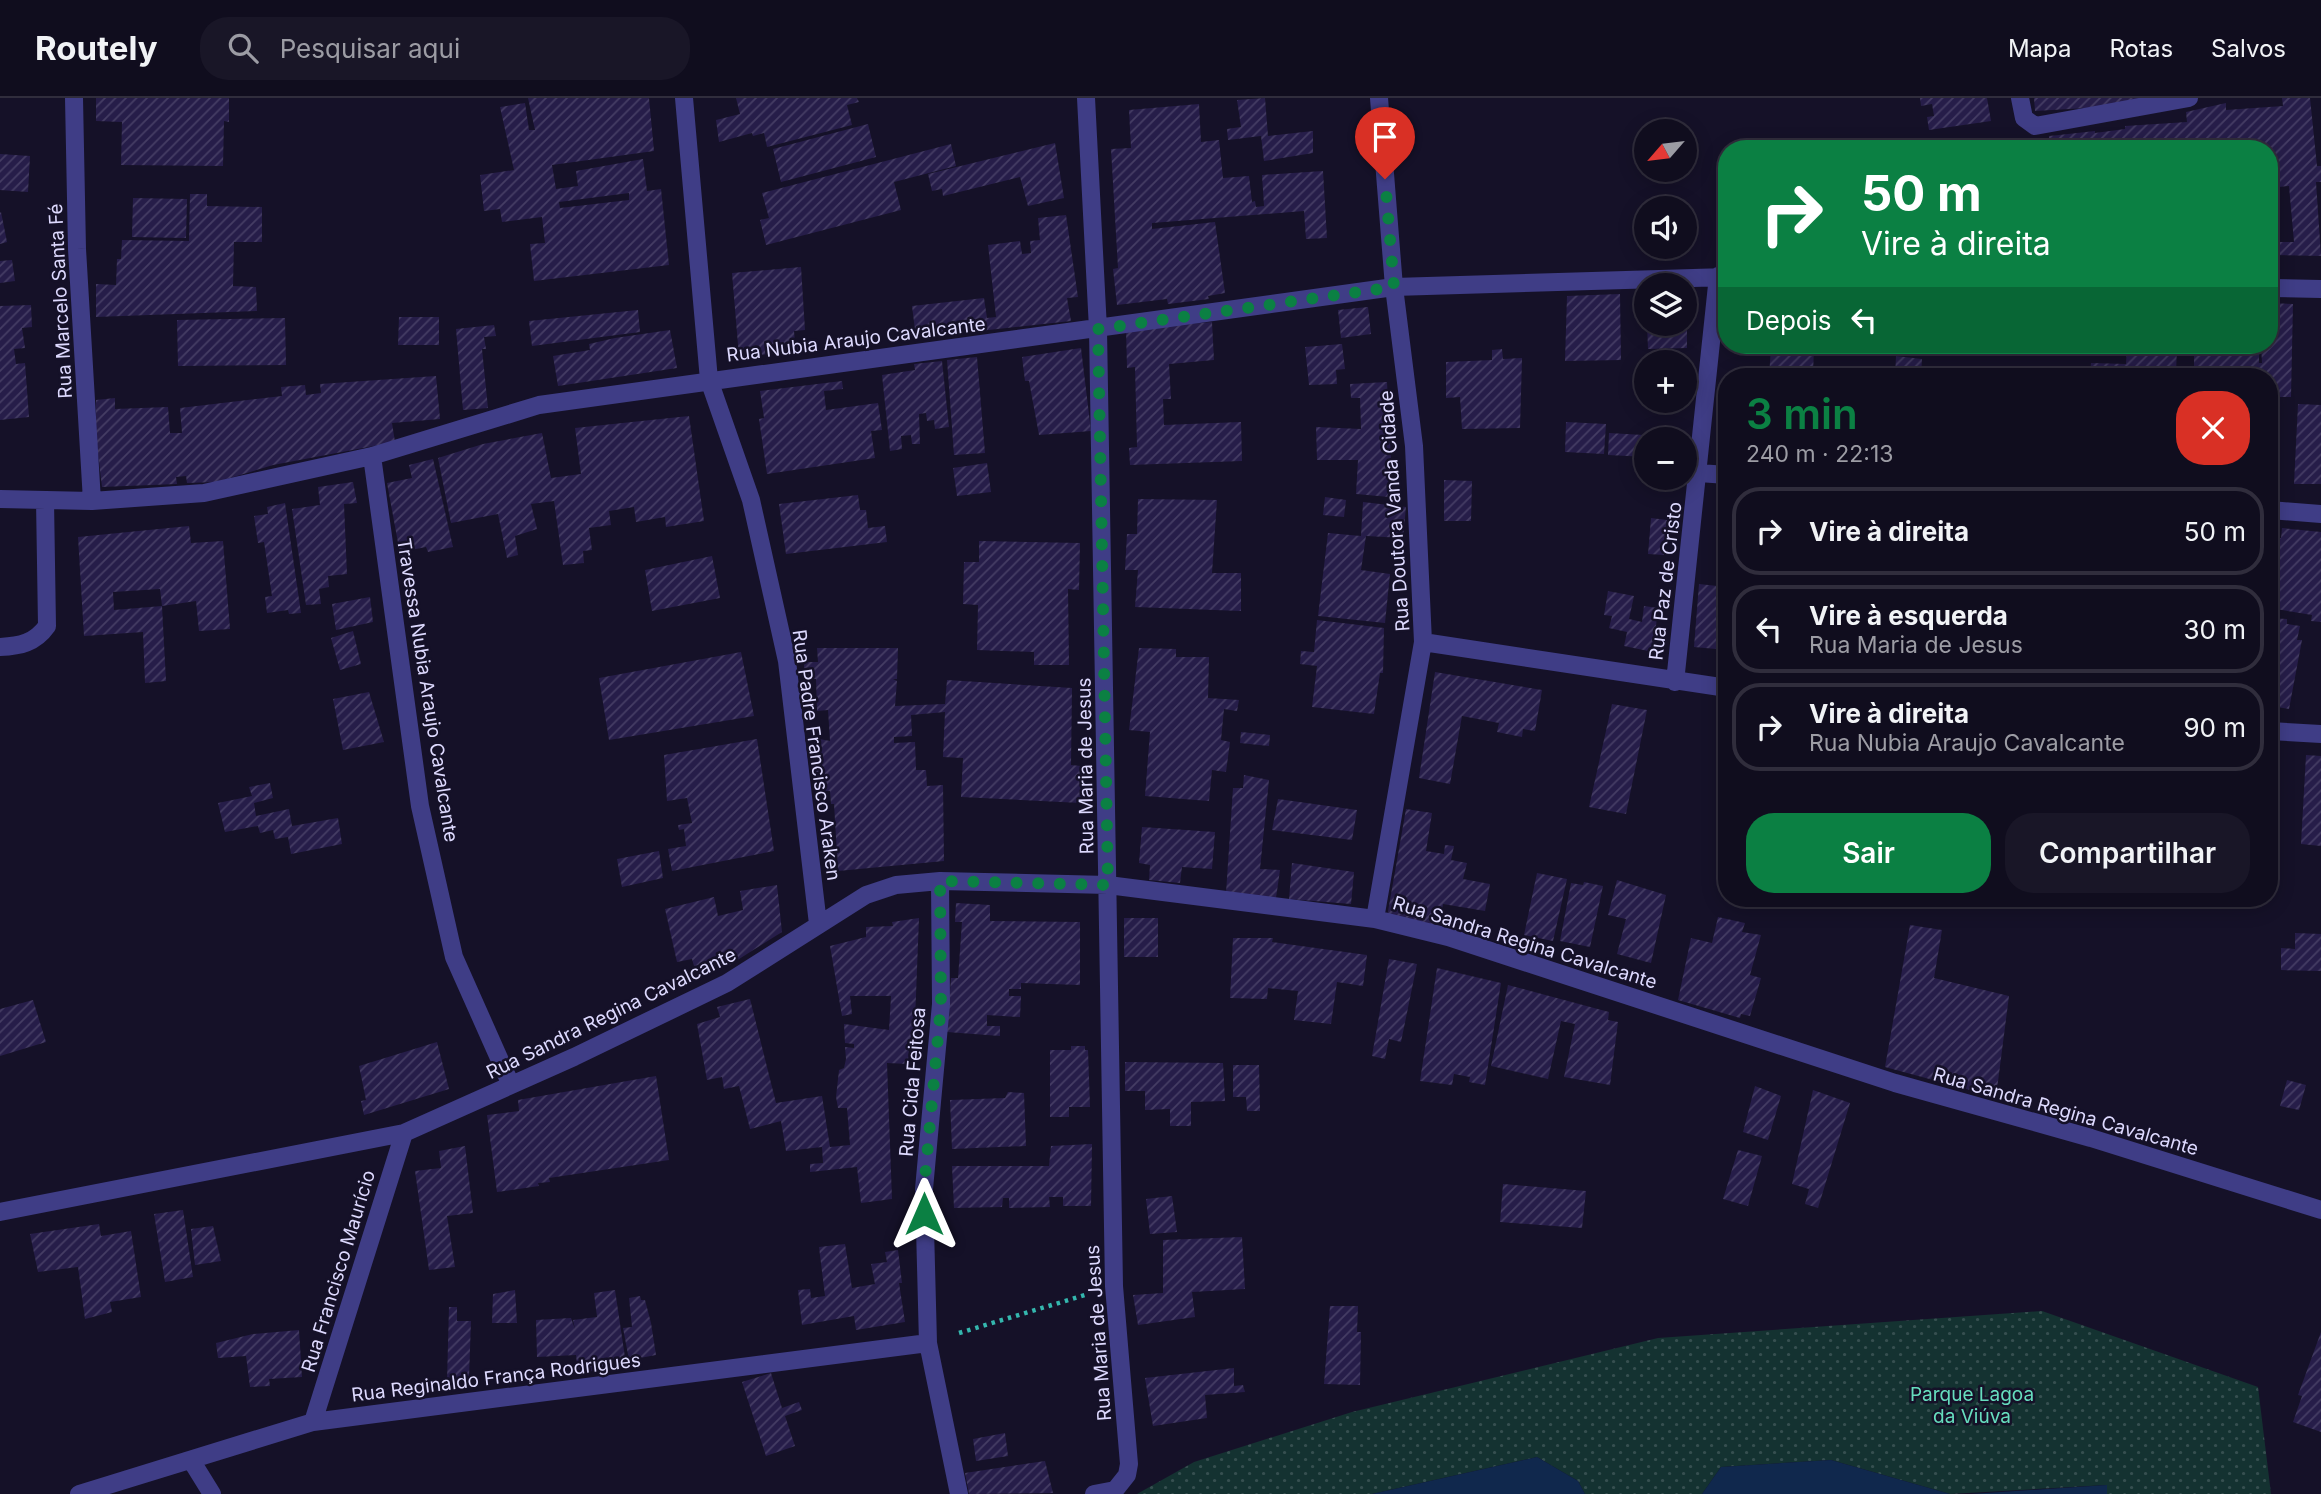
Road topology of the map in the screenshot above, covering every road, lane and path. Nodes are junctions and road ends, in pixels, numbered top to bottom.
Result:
1 (74, 98) edge
2 (684, 98) edge
3 (1086, 98) edge
4 (1379, 98) edge
5 (2020, 98) edge
6 (2189, 98) edge
7 (1718, 276) edge
8 (1394, 287) junction
9 (2278, 288) edge
10 (2321, 289) edge
11 (1718, 310) edge
12 (1098, 329) junction
13 (709, 380) junction
14 (372, 456) junction
15 (1699, 473) junction
16 (1718, 474) edge
17 (0, 499) edge
18 (45, 500) junction
19 (92, 501) junction
20 (2278, 511) edge
21 (2321, 514) edge
22 (1423, 642) junction
23 (0, 647) edge
24 (1675, 682) junction
25 (1718, 687) edge
26 (2278, 731) edge
27 (2321, 734) edge
28 (940, 881) junction
29 (1108, 885) junction
30 (1375, 919) junction
31 (818, 924) junction
32 (511, 1085) junction
33 (404, 1132) junction
34 (2321, 1209) edge
35 (0, 1212) edge
36 (1114, 1286) junction
37 (928, 1343) junction
38 (313, 1422) junction
39 (191, 1460) junction
40 (79, 1494) edge
41 (212, 1494) edge
42 (959, 1494) edge
43 (1094, 1494) edge

1 - 19 street, Rua Marcelo Santa Fé
2 - 13 street, Rua Padre Francisco Araken
3 - 12 street, Rua Maria de Jesus
4 - 8 street, Rua Doutora Vanda Cidade
5 - 6 street
7 - 8 street, Rua Nubia Araujo Cavalcante
8 - 12 street, Rua Nubia Araujo Cavalcante
8 - 22 street, Rua Doutora Vanda Cidade
9 - 10 street
11 - 15 street, Rua Paz de Cristo
12 - 13 street, Rua Nubia Araujo Cavalcante
12 - 29 street, Rua Maria de Jesus
13 - 14 street, Rua Nubia Araujo Cavalcante
13 - 31 street, Rua Padre Francisco Araken
14 - 19 street, Rua Nubia Araujo Cavalcante
14 - 32 street, Travessa Nubia Araujo Cavalcante
15 - 16 street
15 - 24 street, Rua Paz de Cristo
17 - 18 street, Rua Nubia Araujo Cavalcante
18 - 19 street, Rua Nubia Araujo Cavalcante
18 - 23 street
20 - 21 street
22 - 24 street
22 - 30 street, Rua Doutora Vanda Cidade
24 - 25 street
26 - 27 street
28 - 29 street, Rua Sandra Regina Cavalcante
28 - 31 street, Rua Sandra Regina Cavalcante
28 - 37 street, Rua Cida Feitosa
29 - 30 street, Rua Sandra Regina Cavalcante
29 - 36 street, Rua Maria de Jesus
30 - 34 street, Rua Sandra Regina Cavalcante
31 - 32 street, Rua Sandra Regina Cavalcante
32 - 33 street, Rua Sandra Regina Cavalcante
33 - 35 street, Rua Sandra Regina Cavalcante
33 - 38 street, Rua Francisco Maurício
36 - 37 path
36 - 43 street, Rua Maria de Jesus
37 - 38 street, Rua Reginaldo França Rodrigues
37 - 42 street, Rua Cida Feitosa
38 - 39 street, Rua Reginaldo França Rodrigues
39 - 40 street, Rua Reginaldo França Rodrigues
39 - 41 street

